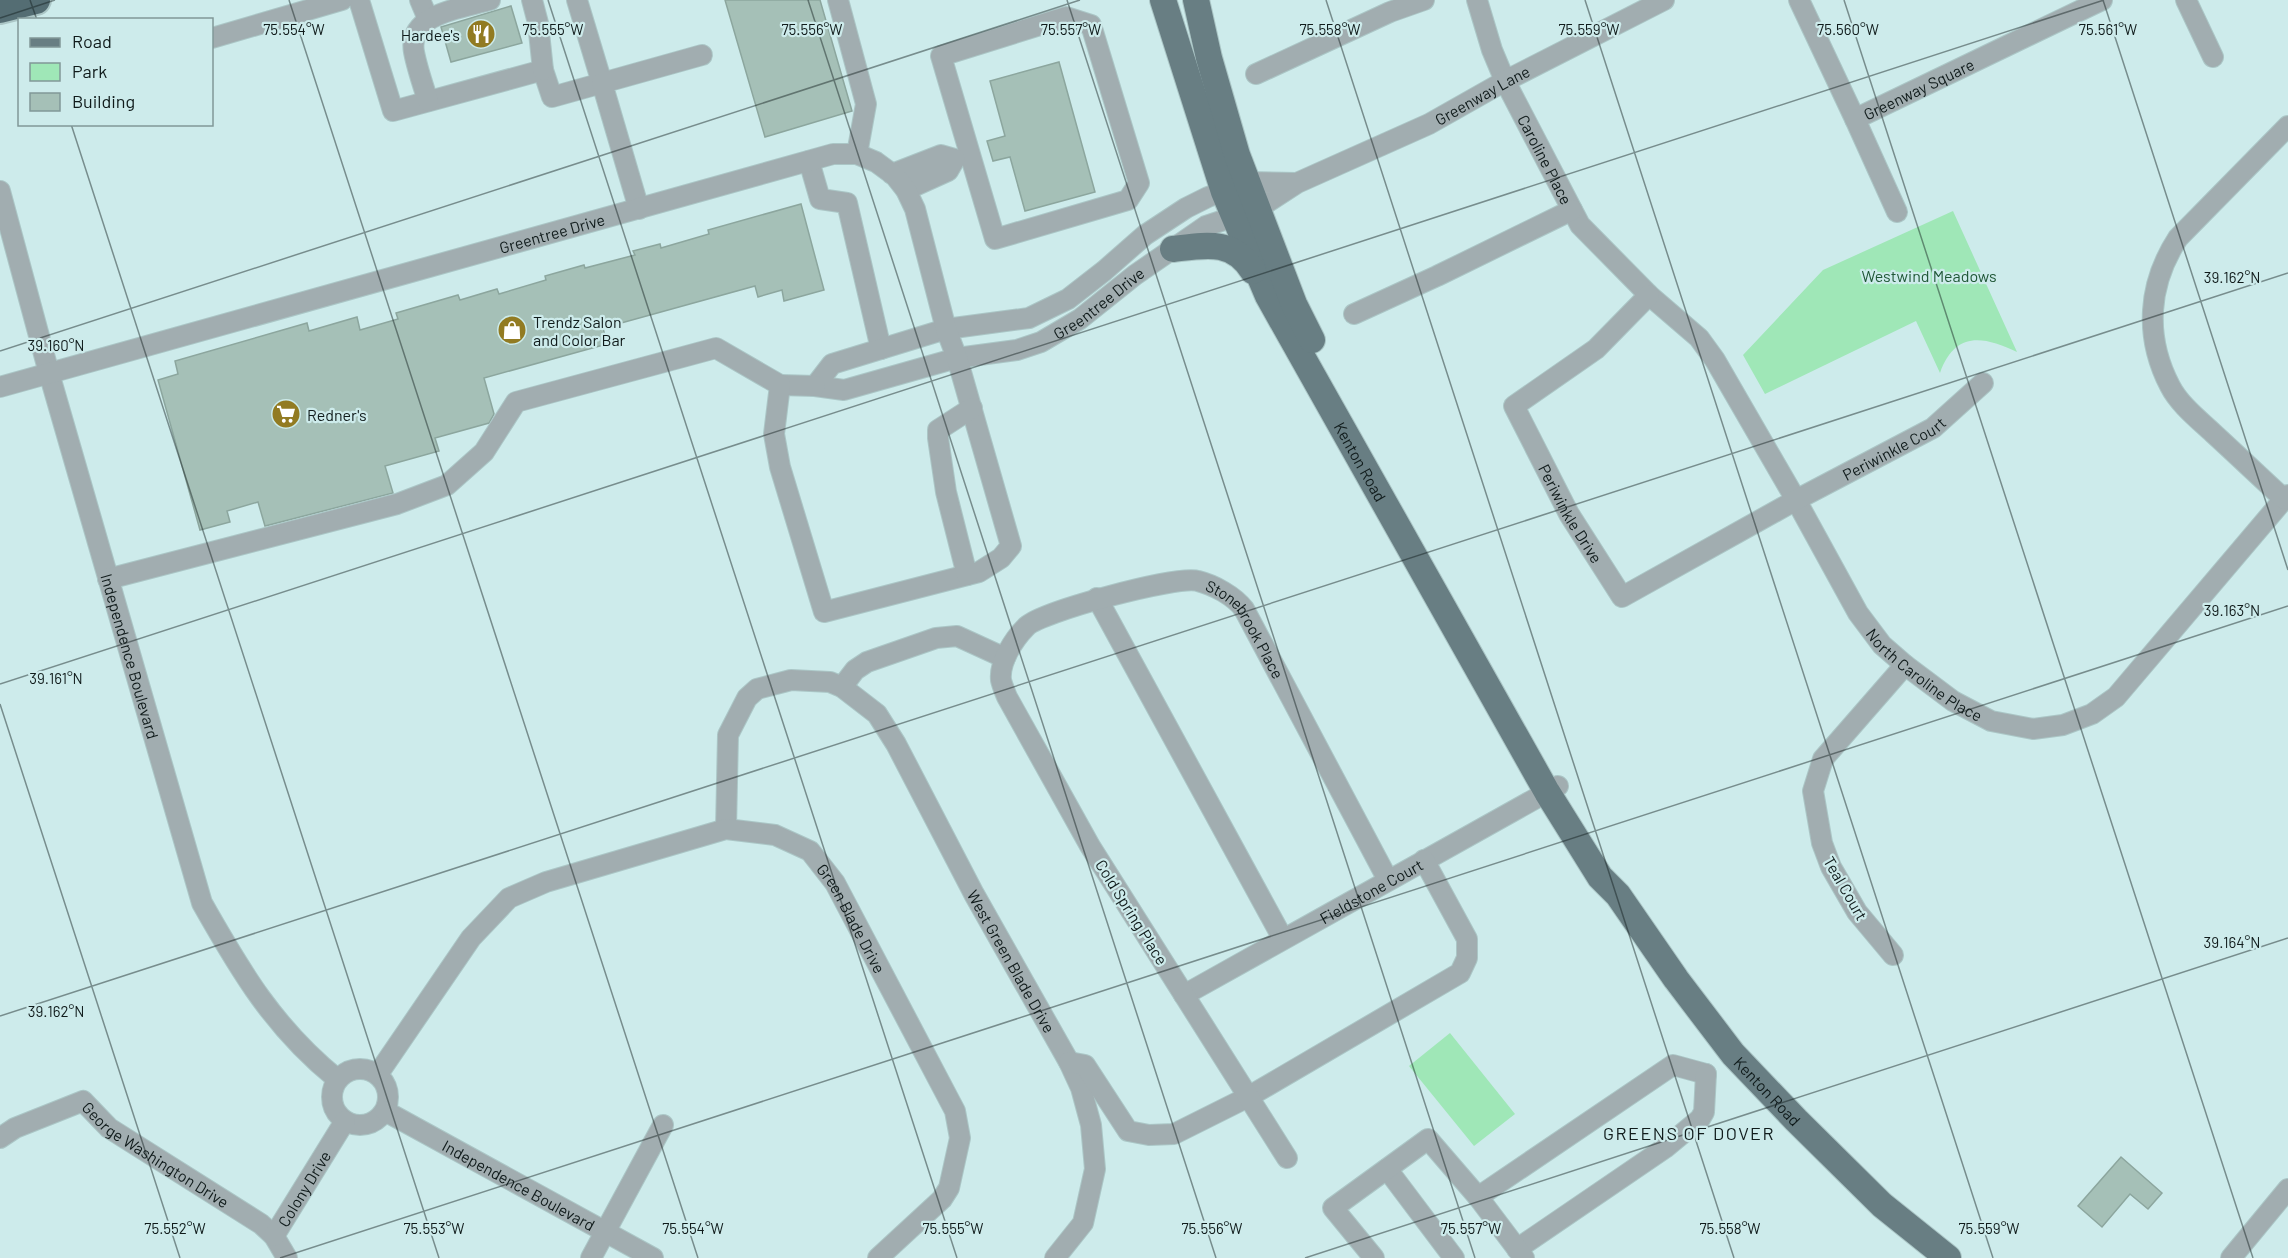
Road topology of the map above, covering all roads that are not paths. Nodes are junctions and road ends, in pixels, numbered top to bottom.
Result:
1 (36, 0) edge
2 (342, 0) edge
3 (359, 0) edge
4 (420, 0) edge
5 (490, 0) edge
6 (532, 0) edge
7 (577, 0) edge
8 (838, 0) edge
9 (1163, 0) edge
10 (1196, 0) edge
11 (1424, 0) edge
12 (1477, 0) edge
13 (1664, 0) edge
14 (1799, 0) edge
15 (2102, 0) edge
16 (2186, 0) edge
17 (0, 9) edge
18 (428, 19) junction
19 (213, 38) edge
20 (702, 55) dead end
21 (2213, 57) dead end
22 (543, 70) junction
23 (1256, 74) dead end
24 (1505, 81) junction
25 (602, 83) junction
26 (428, 101) junction
27 (1855, 119) junction
28 (2288, 126) edge
29 (856, 154) junction
30 (963, 157) junction
31 (809, 161) junction
32 (892, 174) junction
33 (1248, 182) junction
34 (1297, 183) junction
35 (906, 190) junction
36 (0, 191) edge
37 (1224, 192) junction
38 (639, 209) junction
39 (1572, 210) junction
40 (1897, 212) dead end
41 (1245, 213) junction
42 (1173, 249) junction
43 (9, 259) edge
44 (1649, 295) junction
45 (1268, 296) junction
46 (1354, 314) dead end
47 (946, 329) junction
48 (880, 349) junction
49 (957, 358) junction
50 (49, 373) junction
51 (1983, 383) dead end
52 (780, 386) junction
53 (0, 387) edge
54 (815, 387) junction
55 (972, 408) junction
56 (2286, 497) edge
57 (1796, 500) junction
58 (967, 575) junction
59 (108, 579) junction
60 (1097, 598) junction
61 (1005, 658) junction
62 (1905, 665) junction
63 (842, 687) junction
64 (1553, 789) junction
65 (726, 829) junction
66 (1424, 860) junction
67 (1388, 880) junction
68 (1283, 939) junction
69 (1893, 955) dead end
70 (1184, 995) junction
71 (1733, 1054) junction
72 (1069, 1062) junction
73 (378, 1074) junction
74 (1706, 1074) junction
75 (337, 1080) junction
76 (1248, 1097) junction
77 (385, 1111) junction
78 (345, 1121) junction
79 (663, 1125) dead end
80 (0, 1138) edge
81 (1287, 1158) dead end
82 (1387, 1169) junction
83 (2288, 1189) edge
84 (1478, 1197) junction
85 (606, 1232) junction
86 (274, 1236) junction
87 (1521, 1254) edge
88 (286, 1258) edge
89 (591, 1258) edge
90 (653, 1258) edge
91 (878, 1258) edge
92 (1055, 1258) edge
93 (1374, 1258) edge
94 (1454, 1258) edge
95 (1948, 1258) edge
96 (2231, 1258) edge

1 - 17 highway
2 - 19 street
3 - 26 street
4 - 18 street
5 - 18 street
6 - 22 street
7 - 25 street
8 - 29 street
9 - 37 main road, Kenton Road
10 - 33 main road, Kenton Road
11 - 23 street
12 - 24 street, Caroline Place
13 - 24 street, Greenway Lane
14 - 27 street, Greenway Square
15 - 27 street, Greenway Square
16 - 21 street
18 - 26 street
20 - 25 street
22 - 25 street
22 - 26 street
24 - 34 street, Greenway Lane
24 - 39 street, Caroline Place
25 - 38 street
27 - 40 street
28 - 56 street, North Caroline Place
29 - 31 street, Greentree Drive
29 - 32 street, Greentree Drive
30 - 30 street
30 - 32 street
30 - 35 street
31 - 38 street, Greentree Drive
31 - 48 street
32 - 35 street, Greentree Drive
33 - 34 street, Greenway Lane
33 - 37 street, Greentree Drive
33 - 41 main road, Kenton Road
34 - 41 street, Greenway Lane
35 - 47 street, Greentree Drive
36 - 43 street, Independence Boulevard
37 - 41 main road, Kenton Road
37 - 47 street, Greentree Drive
38 - 50 street, Greentree Drive
39 - 44 street, Caroline Place
39 - 46 street
41 - 42 street, Greentree Drive
41 - 45 main road, Kenton Road
41 - 64 main road, Kenton Road
42 - 45 main road
42 - 49 street, Greentree Drive
43 - 50 street, Independence Boulevard
44 - 57 street, North Caroline Place
44 - 57 street, Periwinkle Drive
45 - 64 main road, Kenton Road
47 - 48 street
47 - 49 street, Greentree Drive
48 - 54 street
49 - 54 street
49 - 55 street
50 - 53 street, Greentree Drive
50 - 59 street, Independence Boulevard
51 - 57 street, Periwinkle Court
52 - 54 street
52 - 58 street
52 - 59 street
55 - 58 street
55 - 58 street
56 - 62 street, North Caroline Place
57 - 62 street, North Caroline Place
59 - 75 street, Independence Boulevard
60 - 61 street, Stonebrook Place
60 - 67 street, Stonebrook Place
60 - 68 street
61 - 63 street
61 - 70 street, Cold Spring Place
62 - 69 street, Teal Court
63 - 65 street
63 - 72 street, West Green Blade Drive
64 - 66 street, Fieldstone Court
64 - 71 main road, Kenton Road
65 - 73 street, Green Blade Drive
65 - 91 street, Green Blade Drive
66 - 67 street, Fieldstone Court
66 - 76 street
67 - 68 street, Fieldstone Court
68 - 70 street, Fieldstone Court
70 - 76 street, Cold Spring Place
71 - 74 street
71 - 95 main road, Kenton Road
72 - 76 street
72 - 92 street, West Green Blade Drive
73 - 75 street
73 - 77 street
74 - 84 street
74 - 87 street
75 - 78 street
76 - 81 street, Cold Spring Place
77 - 78 street
77 - 85 street, Independence Boulevard
78 - 86 street, Colony Drive
79 - 85 street
80 - 86 street, George Washington Drive
82 - 84 street
82 - 93 street
82 - 94 street
83 - 96 street
84 - 87 street
85 - 89 street
85 - 90 street, Independence Boulevard
86 - 88 street, Colony Drive

